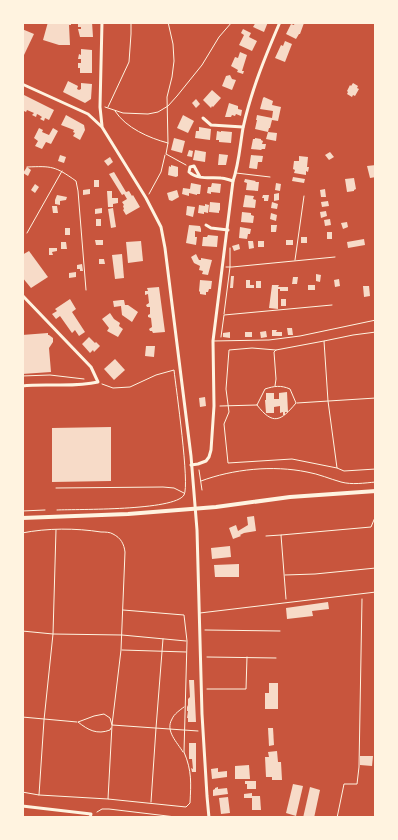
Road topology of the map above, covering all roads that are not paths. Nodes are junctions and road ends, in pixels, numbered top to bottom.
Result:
1 (102, 22) edge
2 (280, 22) edge
3 (22, 84) edge
4 (203, 118) dead end
5 (102, 127) junction
6 (244, 127) junction
7 (236, 173) junction
8 (200, 177) junction
9 (270, 178) dead end
10 (233, 181) junction
11 (206, 226) dead end
12 (228, 230) junction
13 (22, 295) edge
14 (376, 320) edge
15 (213, 341) junction
16 (22, 386) edge
17 (191, 465) junction
18 (376, 491) edge
19 (196, 508) junction
20 (22, 518) edge
21 (376, 592) edge
22 (200, 613) junction
23 (22, 806) edge
24 (91, 816) edge
25 (209, 818) edge

1 - 5 street
2 - 6 street
3 - 5 street
4 - 6 street
5 - 17 street
6 - 7 street
7 - 9 lane
7 - 10 street
8 - 8 street
8 - 10 street
10 - 12 street
11 - 12 street
12 - 15 street
13 - 16 street
14 - 15 lane
15 - 17 street
17 - 19 street
18 - 19 street
19 - 20 street
19 - 22 street
21 - 22 lane
22 - 25 street
23 - 24 street

